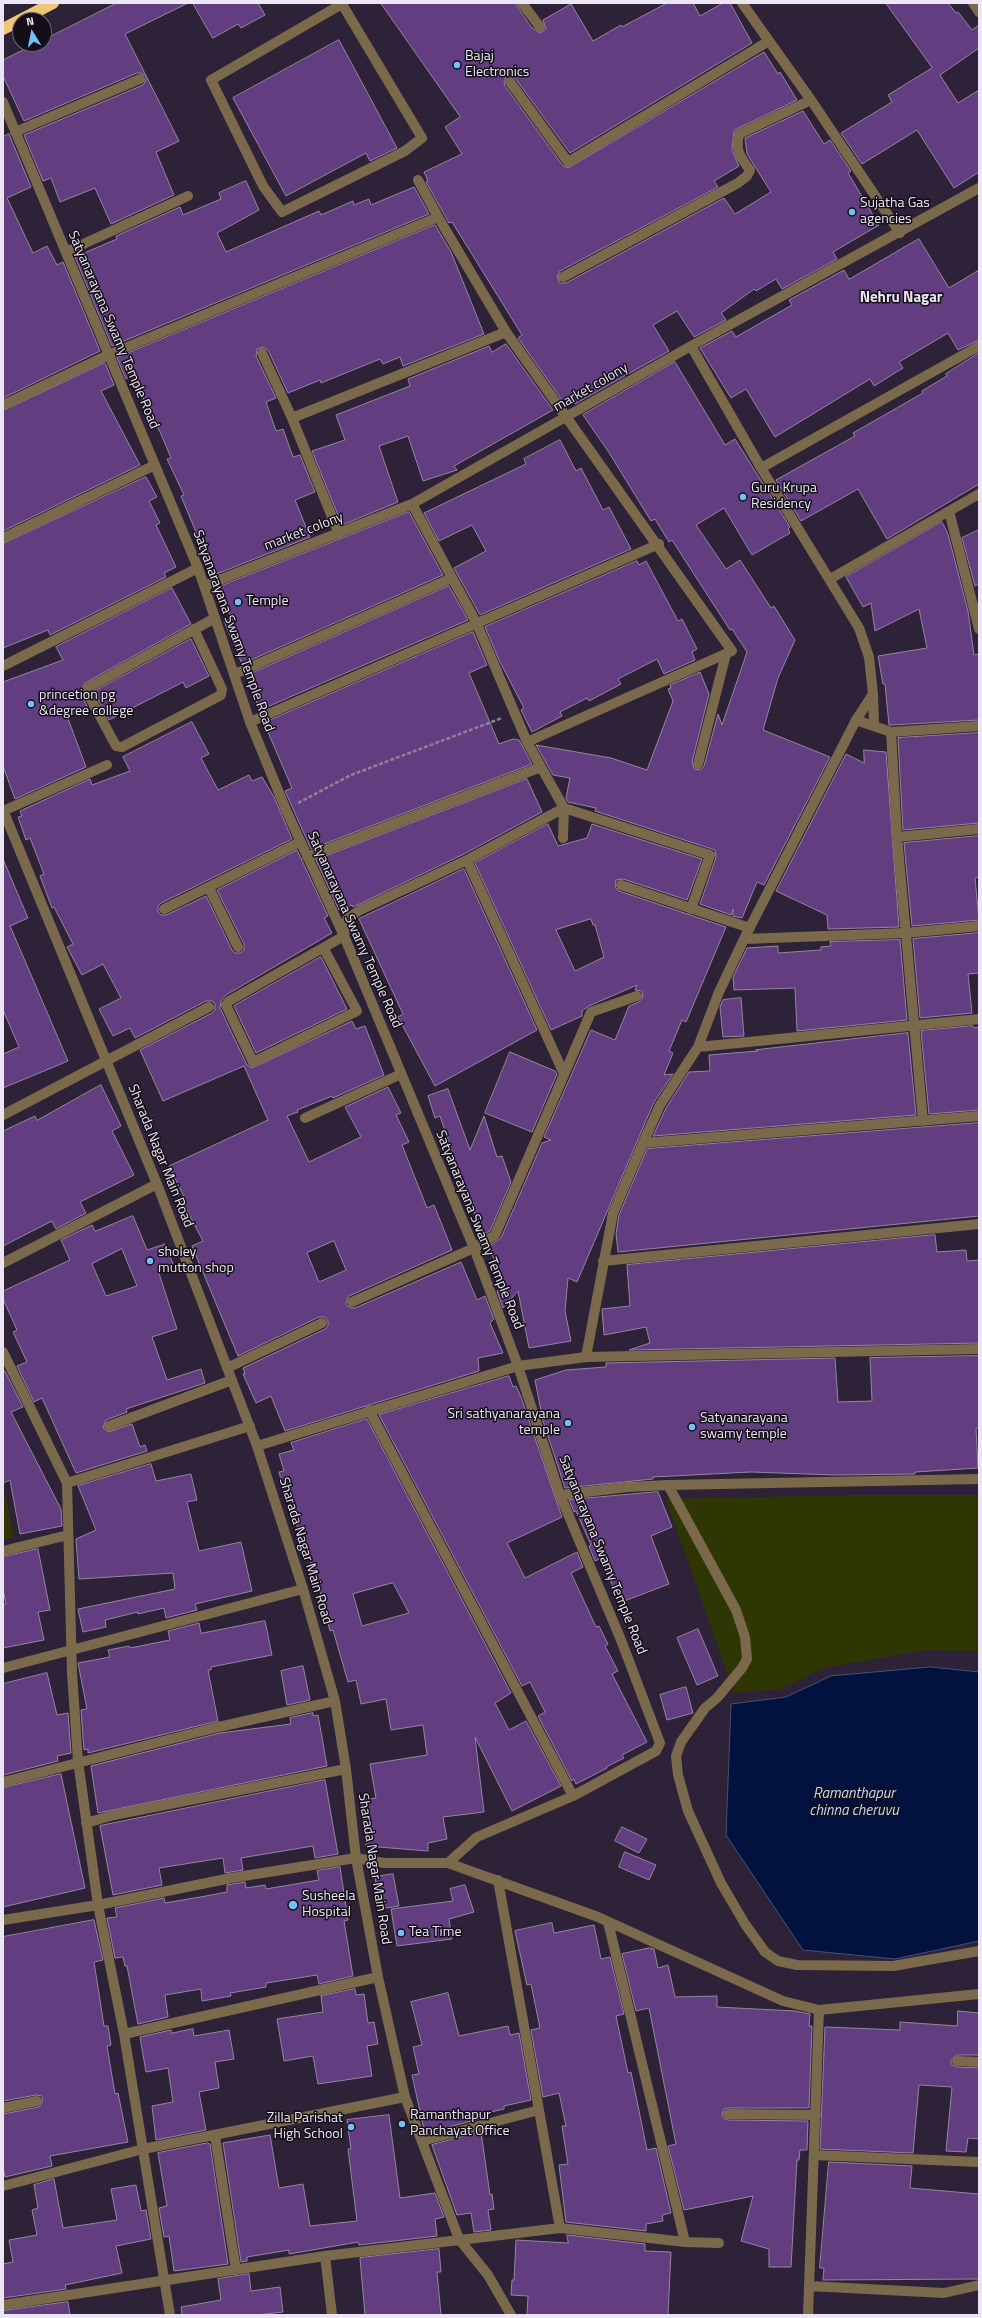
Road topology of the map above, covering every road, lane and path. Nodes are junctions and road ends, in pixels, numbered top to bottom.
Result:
1 (53, 3) edge
2 (342, 3) edge
3 (522, 3) edge
4 (742, 3) edge
5 (973, 3) edge
6 (979, 12) edge
7 (540, 27) dead end
8 (3, 30) edge
9 (769, 41) junction
10 (140, 79) dead end
11 (510, 82) dead end
12 (812, 100) junction
13 (3, 102) edge
14 (15, 132) junction
15 (418, 180) dead end
16 (979, 188) edge
17 (188, 196) dead end
18 (438, 217) junction
19 (900, 233) junction
20 (66, 252) junction
21 (562, 277) dead end
22 (506, 332) junction
23 (691, 346) junction
24 (979, 346) edge
25 (262, 352) dead end
26 (108, 355) junction
27 (3, 405) edge
28 (292, 418) junction
29 (566, 419) junction
30 (155, 466) junction
31 (761, 468) junction
32 (979, 494) edge
33 (412, 504) junction
34 (949, 511) junction
35 (339, 534) junction
36 (3, 538) edge
37 (659, 544) junction
38 (198, 568) junction
39 (452, 578) junction
40 (830, 580) junction
41 (204, 586) junction
42 (215, 618) junction
43 (476, 622) junction
44 (194, 629) junction
45 (979, 629) edge
46 (726, 654) junction
47 (3, 666) edge
48 (235, 674) junction
49 (873, 694) junction
50 (514, 713) junction
51 (856, 720) junction
52 (250, 722) junction
53 (874, 726) junction
54 (979, 726) edge
55 (891, 732) junction
56 (527, 742) junction
57 (698, 764) dead end
58 (108, 765) dead end
59 (541, 767) junction
60 (564, 808) junction
61 (3, 810) edge
62 (286, 810) junction
63 (979, 829) edge
64 (563, 838) dead end
65 (897, 838) junction
66 (300, 842) junction
67 (307, 857) junction
68 (467, 860) junction
69 (621, 885) dead end
70 (209, 888) junction
71 (164, 909) dead end
72 (691, 909) junction
73 (979, 926) edge
74 (750, 928) junction
75 (905, 933) junction
76 (344, 936) junction
77 (744, 939) junction
78 (238, 947) dead end
79 (324, 949) junction
80 (637, 996) dead end
81 (209, 1007) dead end
82 (979, 1019) edge
83 (915, 1026) junction
84 (698, 1047) junction
85 (107, 1062) junction
86 (401, 1074) junction
87 (564, 1074) junction
88 (3, 1115) edge
89 (979, 1116) edge
90 (305, 1118) dead end
91 (923, 1121) junction
92 (642, 1142) junction
93 (157, 1184) junction
94 (979, 1224) edge
95 (474, 1248) junction
96 (603, 1262) junction
97 (3, 1263) edge
98 (352, 1302) dead end
99 (322, 1323) dead end
100 (979, 1349) edge
101 (3, 1352) edge
102 (586, 1357) junction
103 (518, 1366) junction
104 (227, 1368) junction
105 (232, 1380) junction
106 (369, 1410) junction
107 (109, 1426) dead end
108 (250, 1426) junction
109 (257, 1446) junction
110 (979, 1479) edge
111 (67, 1483) junction
112 (668, 1485) junction
113 (560, 1495) junction
114 (68, 1535) junction
115 (3, 1551) edge
116 (303, 1589) junction
117 (71, 1651) junction
118 (3, 1668) edge
119 (335, 1701) junction
120 (78, 1761) junction
121 (346, 1769) junction
122 (3, 1782) edge
123 (573, 1796) junction
124 (86, 1823) junction
125 (356, 1858) junction
126 (448, 1863) junction
127 (498, 1880) junction
128 (98, 1905) junction
129 (3, 1920) edge
130 (608, 1922) junction
131 (979, 1951) edge
132 (378, 1977) junction
133 (979, 1994) edge
134 (818, 2010) junction
135 (124, 2034) junction
136 (957, 2061) dead end
137 (979, 2062) edge
138 (405, 2097) junction
139 (37, 2101) dead end
140 (3, 2108) edge
141 (539, 2110) junction
142 (728, 2114) dead end
143 (816, 2115) junction
144 (215, 2136) junction
145 (422, 2141) junction
146 (143, 2149) junction
147 (814, 2155) junction
148 (979, 2162) edge
149 (3, 2186) edge
150 (560, 2228) junction
151 (459, 2239) junction
152 (686, 2242) junction
153 (719, 2243) dead end
154 (326, 2256) junction
155 (236, 2270) junction
156 (165, 2281) junction
157 (979, 2285) edge
158 (809, 2286) junction
159 (3, 2305) edge
160 (170, 2315) edge
161 (332, 2315) edge
162 (511, 2315) edge
163 (808, 2315) edge

1 - 8 highway
2 - 2 street
3 - 7 street
4 - 9 street
5 - 6 street
9 - 11 street
9 - 12 street
10 - 14 street
12 - 19 street
12 - 21 street
13 - 14 street, Satyanarayana Swamy Temple Road
14 - 20 street, Satyanarayana Swamy Temple Road
15 - 18 street
16 - 19 street, market colony
17 - 20 street
18 - 22 street
18 - 26 street
19 - 23 street, market colony
20 - 26 street, Satyanarayana Swamy Temple Road
22 - 28 street
22 - 29 street
23 - 29 street, market colony
23 - 31 street
24 - 31 street
25 - 28 street
26 - 27 street
26 - 30 street, Satyanarayana Swamy Temple Road
28 - 35 street
29 - 33 street, market colony
29 - 37 street
30 - 36 street
30 - 38 street, Satyanarayana Swamy Temple Road
31 - 40 street
32 - 34 street
33 - 35 street, market colony
33 - 39 street
34 - 40 street
34 - 45 street
35 - 41 street, market colony
37 - 43 street
37 - 46 street
38 - 41 street, Satyanarayana Swamy Temple Road
38 - 47 street
39 - 43 street
39 - 48 street
40 - 49 street
41 - 42 street, Satyanarayana Swamy Temple Road
42 - 44 street
42 - 48 street, Satyanarayana Swamy Temple Road
43 - 50 street
43 - 52 street
44 - 44 street
46 - 56 street
46 - 57 street
48 - 52 street, Satyanarayana Swamy Temple Road
49 - 51 street
49 - 53 street
50 - 56 street
50 - 62 path
51 - 53 street
51 - 74 street
52 - 62 street, Satyanarayana Swamy Temple Road
53 - 55 street
54 - 55 street
55 - 65 street
56 - 59 street
58 - 61 street
59 - 60 street
59 - 67 street
60 - 64 street
60 - 68 street
60 - 72 street
61 - 85 street, Sharada Nagar Main Road
62 - 66 street, Satyanarayana Swamy Temple Road
63 - 65 street
65 - 75 street
66 - 67 street, Satyanarayana Swamy Temple Road
66 - 70 street
67 - 76 street, Satyanarayana Swamy Temple Road
68 - 76 street
68 - 87 street
69 - 72 street
70 - 71 street
70 - 78 street
72 - 74 street
73 - 75 street
74 - 77 street
75 - 77 street
75 - 83 street
76 - 79 street
76 - 86 street, Satyanarayana Swamy Temple Road
77 - 84 street
79 - 79 street
80 - 87 street
81 - 85 street
82 - 83 street
83 - 84 street
83 - 91 street
84 - 92 street
85 - 88 street
85 - 93 street, Sharada Nagar Main Road
86 - 90 street
86 - 95 street, Satyanarayana Swamy Temple Road
87 - 95 street
89 - 91 street
91 - 92 street
92 - 96 street
93 - 97 street
93 - 104 street, Sharada Nagar Main Road
94 - 96 street
95 - 98 street
95 - 103 street, Satyanarayana Swamy Temple Road
96 - 102 street
99 - 104 street
100 - 102 street
101 - 111 street
102 - 103 street
103 - 106 street
103 - 113 street, Satyanarayana Swamy Temple Road
104 - 105 street, Sharada Nagar Main Road
105 - 107 street
105 - 108 street, Sharada Nagar Main Road
106 - 109 street
106 - 123 street
108 - 109 street, Sharada Nagar Main Road
108 - 111 street
109 - 116 street, Sharada Nagar Main Road
110 - 112 street
111 - 114 street
112 - 113 street
112 - 131 street
113 - 123 street, Satyanarayana Swamy Temple Road
114 - 115 street
114 - 117 street
116 - 117 street
116 - 119 street, Sharada Nagar Main Road
117 - 118 street
117 - 120 street
119 - 120 street
119 - 121 street, Sharada Nagar Main Road
120 - 122 street
120 - 124 street
121 - 124 street
121 - 125 street, Sharada Nagar Main Road
123 - 126 street, Satyanarayana Swamy Temple Road
124 - 128 street
125 - 126 street
125 - 128 street
125 - 132 street, Sharada Nagar Main Road
126 - 127 street
127 - 130 street
127 - 141 street
128 - 129 street
128 - 135 street
130 - 134 street
130 - 152 street
132 - 135 street
132 - 138 street, Sharada Nagar Main Road
133 - 134 street
134 - 143 street
135 - 146 street
136 - 137 street
138 - 144 street
138 - 145 street, Sharada Nagar Main Road
139 - 140 street
141 - 145 street
141 - 150 street
142 - 143 street
143 - 147 street
144 - 146 street
144 - 155 street
145 - 151 street, Sharada Nagar Main Road
146 - 149 street
146 - 156 street
147 - 148 street
147 - 158 street
150 - 151 street
150 - 152 street
151 - 154 street
151 - 162 street, Sharada Nagar Main Road
152 - 153 street
154 - 155 street
154 - 161 street
155 - 156 street
156 - 159 street
156 - 160 street
157 - 158 street
158 - 163 street

